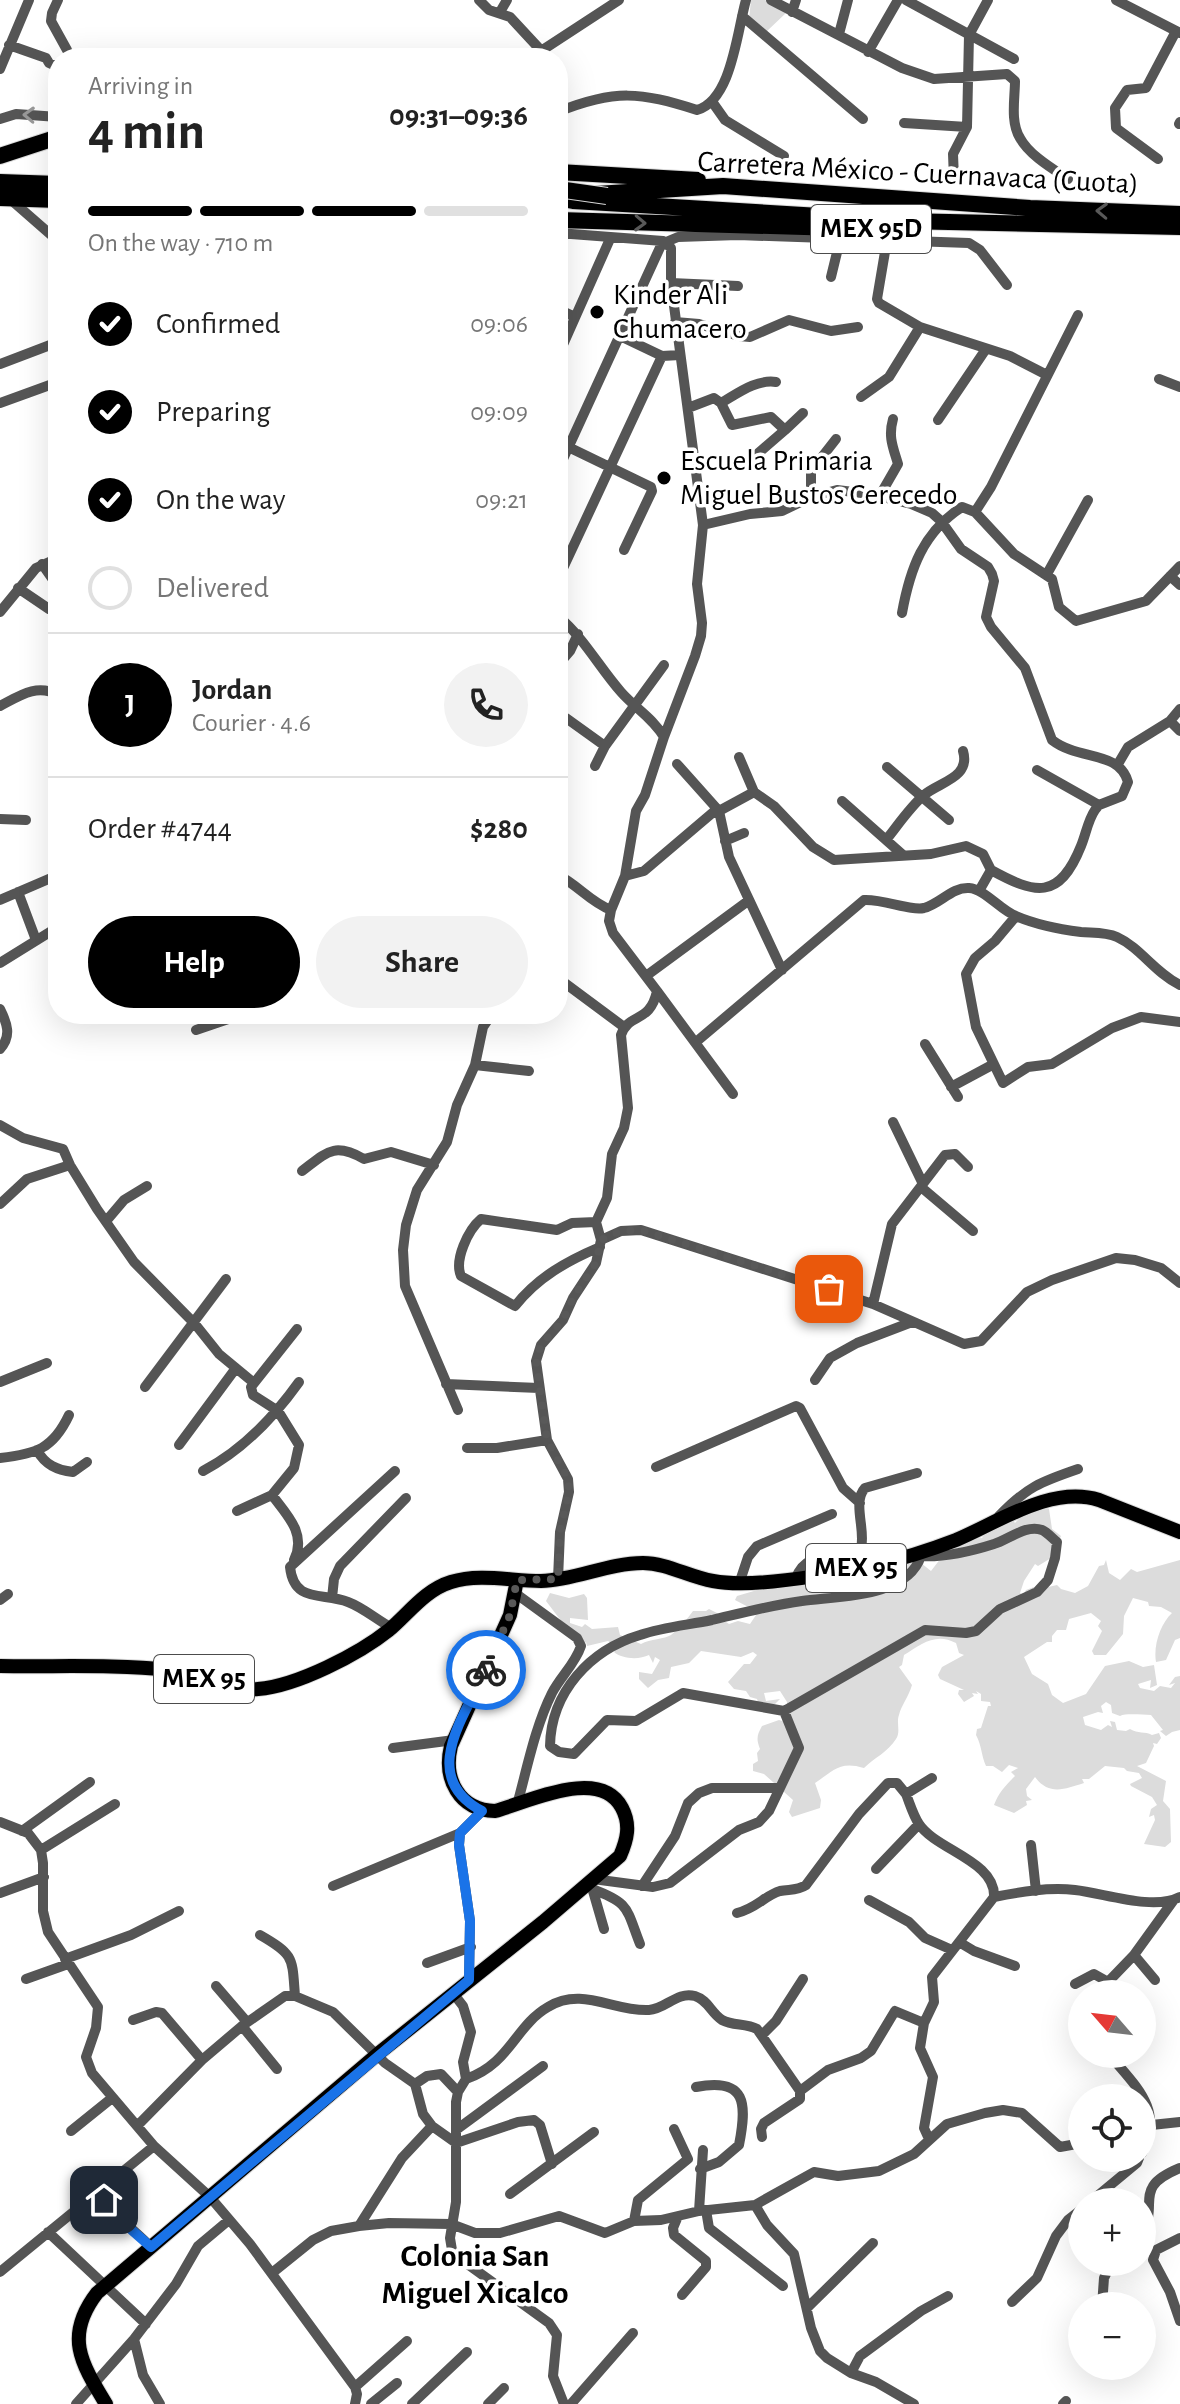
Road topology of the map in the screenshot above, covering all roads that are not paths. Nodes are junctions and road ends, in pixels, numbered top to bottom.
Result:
1 (29, 0) edge
2 (58, 0) edge
3 (479, 0) edge
4 (507, 0) edge
5 (619, 0) edge
6 (746, 0) edge
7 (771, 0) edge
8 (796, 0) edge
9 (848, 0) edge
10 (898, 0) edge
11 (906, 0) edge
12 (988, 0) edge
13 (1116, 0) edge
14 (1129, 2) edge
15 (500, 12) junction
16 (792, 12) junction
17 (742, 16) junction
18 (1178, 32) edge
19 (839, 34) junction
20 (969, 35) junction
21 (9, 45) junction
22 (66, 48) edge
23 (538, 48) edge
24 (552, 48) edge
25 (868, 52) junction
26 (1014, 59) dead end
27 (48, 61) edge
28 (0, 69) edge
29 (969, 77) junction
30 (713, 103) junction
31 (568, 108) edge
32 (48, 116) edge
33 (0, 119) edge
34 (863, 119) dead end
35 (904, 123) dead end
36 (967, 127) junction
37 (48, 140) edge
38 (48, 151) edge
39 (0, 156) edge
40 (784, 156) dead end
41 (1158, 159) dead end
42 (0, 166) edge
43 (568, 173) edge
44 (954, 179) dead end
45 (1068, 179) dead end
46 (0, 182) edge
47 (48, 184) edge
48 (723, 186) junction
49 (568, 190) edge
50 (779, 190) junction
51 (568, 196) edge
52 (4, 198) edge
53 (48, 200) edge
54 (568, 200) edge
55 (1030, 208) junction
56 (798, 211) junction
57 (1180, 214) edge
58 (1180, 227) edge
59 (568, 229) edge
60 (568, 231) edge
61 (48, 233) edge
62 (1180, 238) edge
63 (610, 239) junction
64 (840, 240) junction
65 (887, 240) junction
66 (665, 242) junction
67 (831, 277) dead end
68 (671, 283) junction
69 (1007, 285) dead end
70 (738, 286) dead end
71 (568, 314) edge
72 (1078, 315) dead end
73 (575, 317) junction
74 (675, 322) junction
75 (858, 327) dead end
76 (920, 327) junction
77 (568, 333) edge
78 (618, 335) junction
79 (48, 346) edge
80 (986, 349) junction
81 (680, 355) junction
82 (662, 356) junction
83 (0, 364) edge
84 (1047, 375) junction
85 (1159, 379) dead end
86 (776, 382) dead end
87 (48, 386) edge
88 (1180, 387) edge
89 (861, 397) dead end
90 (0, 403) edge
91 (721, 403) junction
92 (688, 408) junction
93 (803, 413) dead end
94 (893, 419) dead end
95 (938, 420) dead end
96 (785, 430) junction
97 (568, 434) edge
98 (836, 439) dead end
99 (568, 446) edge
100 (756, 455) dead end
101 (610, 466) junction
102 (811, 497) junction
103 (879, 497) junction
104 (1088, 500) dead end
105 (975, 512) junction
106 (941, 521) junction
107 (703, 525) junction
108 (624, 550) dead end
109 (568, 557) edge
110 (48, 562) edge
111 (42, 564) junction
112 (1180, 566) edge
113 (48, 573) edge
114 (1047, 574) junction
115 (1170, 576) junction
116 (1180, 585) edge
117 (18, 588) junction
118 (48, 608) edge
119 (0, 612) edge
120 (902, 613) dead end
121 (568, 625) edge
122 (578, 634) junction
123 (568, 653) edge
124 (664, 665) dead end
125 (48, 691) edge
126 (634, 704) junction
127 (0, 706) edge
128 (1180, 709) edge
129 (568, 719) edge
130 (1170, 721) junction
131 (1180, 731) edge
132 (664, 741) junction
133 (605, 746) junction
134 (963, 751) dead end
135 (739, 757) dead end
136 (677, 764) dead end
137 (1118, 764) junction
138 (595, 766) dead end
139 (887, 767) dead end
140 (1037, 770) dead end
141 (754, 792) junction
142 (922, 797) junction
143 (842, 801) dead end
144 (1099, 805) junction
145 (718, 810) junction
146 (0, 819) edge
147 (26, 820) dead end
148 (949, 820) dead end
149 (744, 833) dead end
150 (886, 840) junction
151 (725, 841) junction
152 (903, 855) junction
153 (991, 870) junction
154 (625, 876) junction
155 (48, 879) edge
156 (568, 882) edge
157 (979, 891) junction
158 (18, 892) junction
159 (0, 900) edge
160 (748, 901) junction
161 (611, 910) junction
162 (1016, 916) junction
163 (48, 933) edge
164 (36, 940) junction
165 (0, 963) edge
166 (782, 970) junction
167 (646, 976) junction
168 (568, 985) edge
169 (1180, 985) edge
170 (657, 991) junction
171 (0, 1009) edge
172 (1180, 1022) edge
173 (214, 1024) edge
174 (485, 1024) edge
175 (624, 1027) junction
176 (196, 1030) dead end
177 (696, 1042) junction
178 (925, 1044) dead end
179 (0, 1049) edge
180 (475, 1065) junction
181 (992, 1065) junction
182 (529, 1071) dead end
183 (733, 1094) dead end
184 (893, 1122) dead end
185 (0, 1125) edge
186 (70, 1165) junction
187 (434, 1165) junction
188 (968, 1167) dead end
189 (302, 1171) dead end
190 (147, 1186) dead end
191 (922, 1186) junction
192 (0, 1204) edge
193 (107, 1220) junction
194 (596, 1222) junction
195 (973, 1231) dead end
196 (600, 1244) junction
197 (226, 1279) dead end
198 (1180, 1283) edge
199 (873, 1304) junction
200 (912, 1322) junction
201 (195, 1324) junction
202 (297, 1329) dead end
203 (47, 1363) dead end
204 (236, 1368) junction
205 (815, 1380) dead end
206 (0, 1382) edge
207 (299, 1382) dead end
208 (254, 1383) junction
209 (446, 1384) junction
210 (145, 1387) dead end
211 (539, 1388) junction
212 (458, 1410) dead end
213 (278, 1411) junction
214 (69, 1415) dead end
215 (547, 1440) junction
216 (179, 1445) dead end
217 (467, 1448) dead end
218 (37, 1450) junction
219 (0, 1458) edge
220 (87, 1462) dead end
221 (656, 1467) dead end
222 (1078, 1469) dead end
223 (203, 1471) dead end
224 (395, 1471) dead end
225 (917, 1473) dead end
226 (272, 1495) junction
227 (406, 1498) dead end
228 (860, 1503) junction
229 (237, 1511) dead end
230 (832, 1514) dead end
231 (993, 1523) junction
232 (1180, 1532) edge
233 (921, 1556) junction
234 (905, 1557) junction
235 (290, 1567) junction
236 (796, 1578) junction
237 (558, 1579) junction
238 (739, 1584) junction
239 (516, 1586) junction
240 (332, 1598) junction
241 (392, 1628) junction
242 (0, 1666) edge
243 (784, 1711) junction
244 (454, 1740) junction
245 (393, 1748) dead end
246 (932, 1778) dead end
247 (90, 1782) dead end
248 (778, 1788) junction
249 (906, 1794) junction
250 (115, 1804) dead end
251 (517, 1805) junction
252 (482, 1811) junction
253 (1, 1824) edge
254 (919, 1824) junction
255 (22, 1831) junction
256 (460, 1833) junction
257 (1031, 1845) dead end
258 (41, 1850) junction
259 (876, 1869) dead end
260 (44, 1877) junction
261 (592, 1883) junction
262 (333, 1886) dead end
263 (642, 1886) junction
264 (1036, 1891) junction
265 (0, 1893) edge
266 (994, 1897) junction
267 (1176, 1899) edge
268 (869, 1900) dead end
269 (179, 1911) dead end
270 (737, 1913) dead end
271 (604, 1929) dead end
272 (260, 1935) dead end
273 (640, 1944) dead end
274 (956, 1946) junction
275 (471, 1947) junction
276 (1134, 1955) junction
277 (67, 1962) junction
278 (427, 1963) dead end
279 (1015, 1966) dead end
280 (26, 1979) dead end
281 (803, 1979) dead end
282 (469, 1980) junction
283 (1082, 1980) edge
284 (1104, 1980) edge
285 (1110, 1980) edge
286 (1155, 1980) dead end
287 (216, 1986) dead end
288 (453, 1993) junction
289 (295, 1996) junction
290 (133, 2020) dead end
291 (924, 2023) junction
292 (245, 2024) junction
293 (762, 2035) junction
294 (378, 2055) junction
295 (202, 2060) junction
296 (543, 2066) dead end
297 (1121, 2068) edge
298 (277, 2069) dead end
299 (466, 2079) junction
300 (415, 2084) junction
301 (1134, 2084) edge
302 (696, 2087) dead end
303 (800, 2091) junction
304 (458, 2092) junction
305 (112, 2098) junction
306 (1180, 2122) edge
307 (1156, 2123) edge
308 (137, 2126) junction
309 (432, 2126) junction
310 (674, 2129) dead end
311 (456, 2130) junction
312 (71, 2131) dead end
313 (594, 2132) dead end
314 (762, 2137) dead end
315 (929, 2139) junction
316 (456, 2143) junction
317 (154, 2146) junction
318 (1068, 2146) edge
319 (703, 2150) dead end
320 (552, 2164) junction
321 (1180, 2168) edge
322 (700, 2169) junction
323 (1126, 2172) edge
324 (1107, 2188) edge
325 (1152, 2188) edge
326 (100, 2190) junction
327 (510, 2194) dead end
328 (210, 2197) junction
329 (755, 2205) junction
330 (703, 2211) junction
331 (678, 2216) junction
332 (229, 2220) junction
333 (1068, 2220) edge
334 (634, 2221) junction
335 (451, 2224) junction
336 (359, 2226) junction
337 (48, 2232) junction
338 (1180, 2238) edge
339 (873, 2243) dead end
340 (151, 2247) junction
341 (0, 2272) edge
342 (272, 2273) junction
343 (783, 2286) dead end
344 (104, 2287) junction
345 (682, 2295) dead end
346 (948, 2296) dead end
347 (1012, 2302) dead end
348 (807, 2308) junction
349 (1180, 2321) edge
350 (146, 2324) junction
351 (633, 2333) dead end
352 (134, 2339) junction
353 (407, 2341) dead end
354 (467, 2352) dead end
355 (851, 2373) junction
356 (397, 2383) dead end
357 (95, 2385) junction
358 (355, 2387) junction
359 (504, 2388) dead end
360 (76, 2404) edge
361 (106, 2404) edge
362 (160, 2404) edge
363 (355, 2404) edge
364 (371, 2404) edge
365 (412, 2404) edge
366 (488, 2404) edge
367 (564, 2404) edge
368 (571, 2404) edge
369 (914, 2404) edge

1 - 21 street
2 - 22 street
3 - 15 street
4 - 15 street
5 - 24 street
6 - 17 street
7 - 16 street
8 - 16 street
9 - 19 street
10 - 25 street
11 - 20 street
12 - 20 street
13 - 14 street
14 - 18 street
15 - 23 street
16 - 19 street
17 - 30 street
17 - 34 street
18 - 41 street
19 - 25 street
20 - 26 street
20 - 29 street
21 - 27 street
21 - 28 street
25 - 29 street
29 - 36 street
29 - 45 street
30 - 31 street
30 - 40 street
32 -> 33 street
35 - 36 street
36 - 44 street
37 - 39 highway
38 - 42 highway
43 - 48 highway
46 - 47 highway
48 - 50 highway, Carretera México - Cuernavaca (Cuota) / MEX 95D
48 - 51 highway, Carretera México - Cuernavaca (Cuota) / MEX 95D
49 - 56 highway, bridge
50 - 55 highway, Carretera México - Cuernavaca (Cuota) / MEX 95D
50 - 56 highway
52 - 53 highway
52 - 61 street
54 - 58 highway
55 - 56 highway
57 -> 55 highway, Carretera México - Cuernavaca (Cuota) / MEX 95D
59 -> 62 highway, Carretera México - Cuernavaca (Cuota) / MEX 95D
60 - 63 street
63 - 66 street
63 - 73 street
64 - 65 street
64 - 66 street
64 - 67 street
65 - 69 street
65 - 76 street
66 - 68 street
66 - 78 street
68 - 70 street
68 - 74 street
71 - 73 street
72 - 84 street
73 - 77 street
74 - 75 street
74 - 81 street
76 - 80 street
76 - 89 street
78 - 82 street
78 - 97 street
79 - 83 street
80 - 84 street
80 - 95 street
81 - 82 street
81 - 92 street
82 - 101 street
84 - 105 street
85 - 88 street
86 - 91 street
87 - 90 street
91 - 92 street
91 - 96 street
92 - 107 street
93 - 96 street
94 - 103 street
96 - 100 street
98 - 102 street
99 - 101 street
101 - 108 street
101 - 109 street
102 - 103 street
102 - 107 street
103 - 106 street
104 - 114 street
105 - 106 street
105 - 114 street
106 - 120 street
106 - 137 street
107 - 132 street
110 - 111 street
111 - 113 street
111 - 117 street
112 - 115 street
114 - 115 street
115 - 116 street
117 - 118 street
117 - 119 street
121 - 122 street
122 - 123 street
122 - 126 street
124 - 126 street
125 - 127 street
126 - 132 street
126 - 133 street
128 - 130 street
129 - 133 street
130 - 131 street
130 - 137 street
132 - 154 street
133 - 138 street
134 - 142 street
135 - 141 street
136 - 145 street
137 - 144 street
139 - 142 street
140 - 144 street
141 - 145 street
141 - 152 street
142 - 148 street
142 - 150 street
143 - 150 street
144 - 153 street
145 - 151 street
145 - 154 street
146 - 147 street
149 - 151 street
150 - 152 street
151 - 160 street
152 - 153 street
153 - 157 street
154 - 161 street
155 - 158 street
156 - 161 street
157 - 162 street
157 - 166 street
158 - 159 street
158 - 164 street
160 - 166 street
160 - 167 street
161 - 167 street
162 - 169 street
162 - 181 street
163 - 164 street
164 - 165 street
166 - 177 street
167 - 170 street
168 - 175 street
170 - 175 street
170 - 177 street
171 - 179 street
172 - 181 street
173 - 176 street
174 - 180 street
175 - 194 street
177 - 183 street
178 - 181 street
180 - 182 street
180 - 187 street
184 - 191 street
185 - 186 street
186 - 192 street
186 - 193 street
187 - 189 street
187 - 209 street
188 - 191 street
190 - 193 street
191 - 195 street
191 - 199 street
193 - 201 street
194 - 196 street
194 - 196 street
196 - 199 street
196 - 211 street
197 - 201 street
198 - 200 street
199 - 200 street
200 - 205 street
201 - 204 street
201 - 210 street
202 - 208 street
203 - 206 street
204 - 208 street
204 - 216 street
207 - 213 street
208 - 213 street
209 - 211 street
209 - 212 street
211 - 215 street
213 - 223 street
213 - 226 street
214 - 218 street
215 - 217 street
215 - 237 street
218 - 219 street
218 - 220 street
221 - 228 street
222 - 231 street
224 - 235 street
225 - 228 street
226 - 229 street
226 - 235 street
227 - 240 street
228 - 236 street
230 - 238 street
231 - 232 main road, MEX 95
231 - 234 main road, MEX 95
233 - 234 street
233 - 243 street
233 - 243 street
234 - 236 main road, MEX 95
235 - 240 street
236 - 238 main road, MEX 95
237 - 238 main road, MEX 95
237 - 239 main road, MEX 95
239 - 241 main road, MEX 95
239 - 244 main road
239 - 251 street
240 - 241 street
241 - 242 main road, MEX 95
243 - 248 street
244 - 245 street
244 - 252 main road
246 - 249 street
247 - 255 street
248 - 263 street
248 - 263 street
249 - 254 street
249 - 270 street
250 - 258 street
251 - 252 main road
251 - 261 main road
252 - 256 street
253 - 255 street
254 - 259 street
254 - 266 street
255 - 258 street
256 - 262 street
256 - 275 street
257 - 264 street
258 - 260 street
260 - 265 street
260 - 277 street
261 - 263 street
261 - 271 street
261 - 273 street
261 - 282 main road
264 - 266 street
264 - 267 street
266 - 274 street
267 - 276 street
268 - 274 street
269 - 277 street
272 - 289 street
274 - 279 street
274 - 291 street
275 - 278 street
275 - 282 street
276 - 285 street
276 - 286 street
277 - 280 street
277 - 305 street
281 - 293 street
282 - 288 main road
283 - 284 street
287 - 292 street
288 - 294 main road
288 - 299 street
289 - 292 street
289 - 294 street
290 - 295 street
291 - 303 street
291 - 315 street
292 - 295 street
292 - 298 street
293 - 299 street
293 - 303 street
294 - 300 street
294 - 328 main road
295 - 308 street
296 - 311 street
297 - 301 street
299 - 304 street
300 - 304 street
300 - 309 street
302 - 322 street
303 - 314 street
304 - 311 street
305 - 308 street
305 - 312 street
306 - 307 street
308 - 317 street
309 - 316 street
309 - 336 street
310 - 334 street
311 - 316 street
313 - 320 street
315 - 318 street
315 - 329 street
316 - 320 street
316 - 335 street
317 - 326 street
317 - 328 street
319 - 322 street
320 - 327 street
321 - 325 street
322 - 330 street
323 - 324 street
326 - 337 street
326 - 340 street
328 - 332 street
328 - 340 main road
329 - 330 street
329 - 348 street
330 - 331 street
330 - 343 street
331 - 334 street
331 - 345 street
332 - 342 street
332 - 350 street
333 - 347 street
334 - 335 street
335 - 336 street
335 - 367 street
336 - 342 street
337 - 341 street
337 - 344 street
338 - 349 street
339 - 348 street
340 - 344 main road
342 - 358 street
344 - 350 street
344 - 357 main road
346 - 355 street
348 - 355 street
350 - 352 street
351 - 368 street
352 - 357 street
352 - 362 street
353 - 358 street
354 - 365 street
355 - 369 street
356 - 364 street
357 - 360 street
357 - 361 main road
358 - 363 street
359 - 366 street

